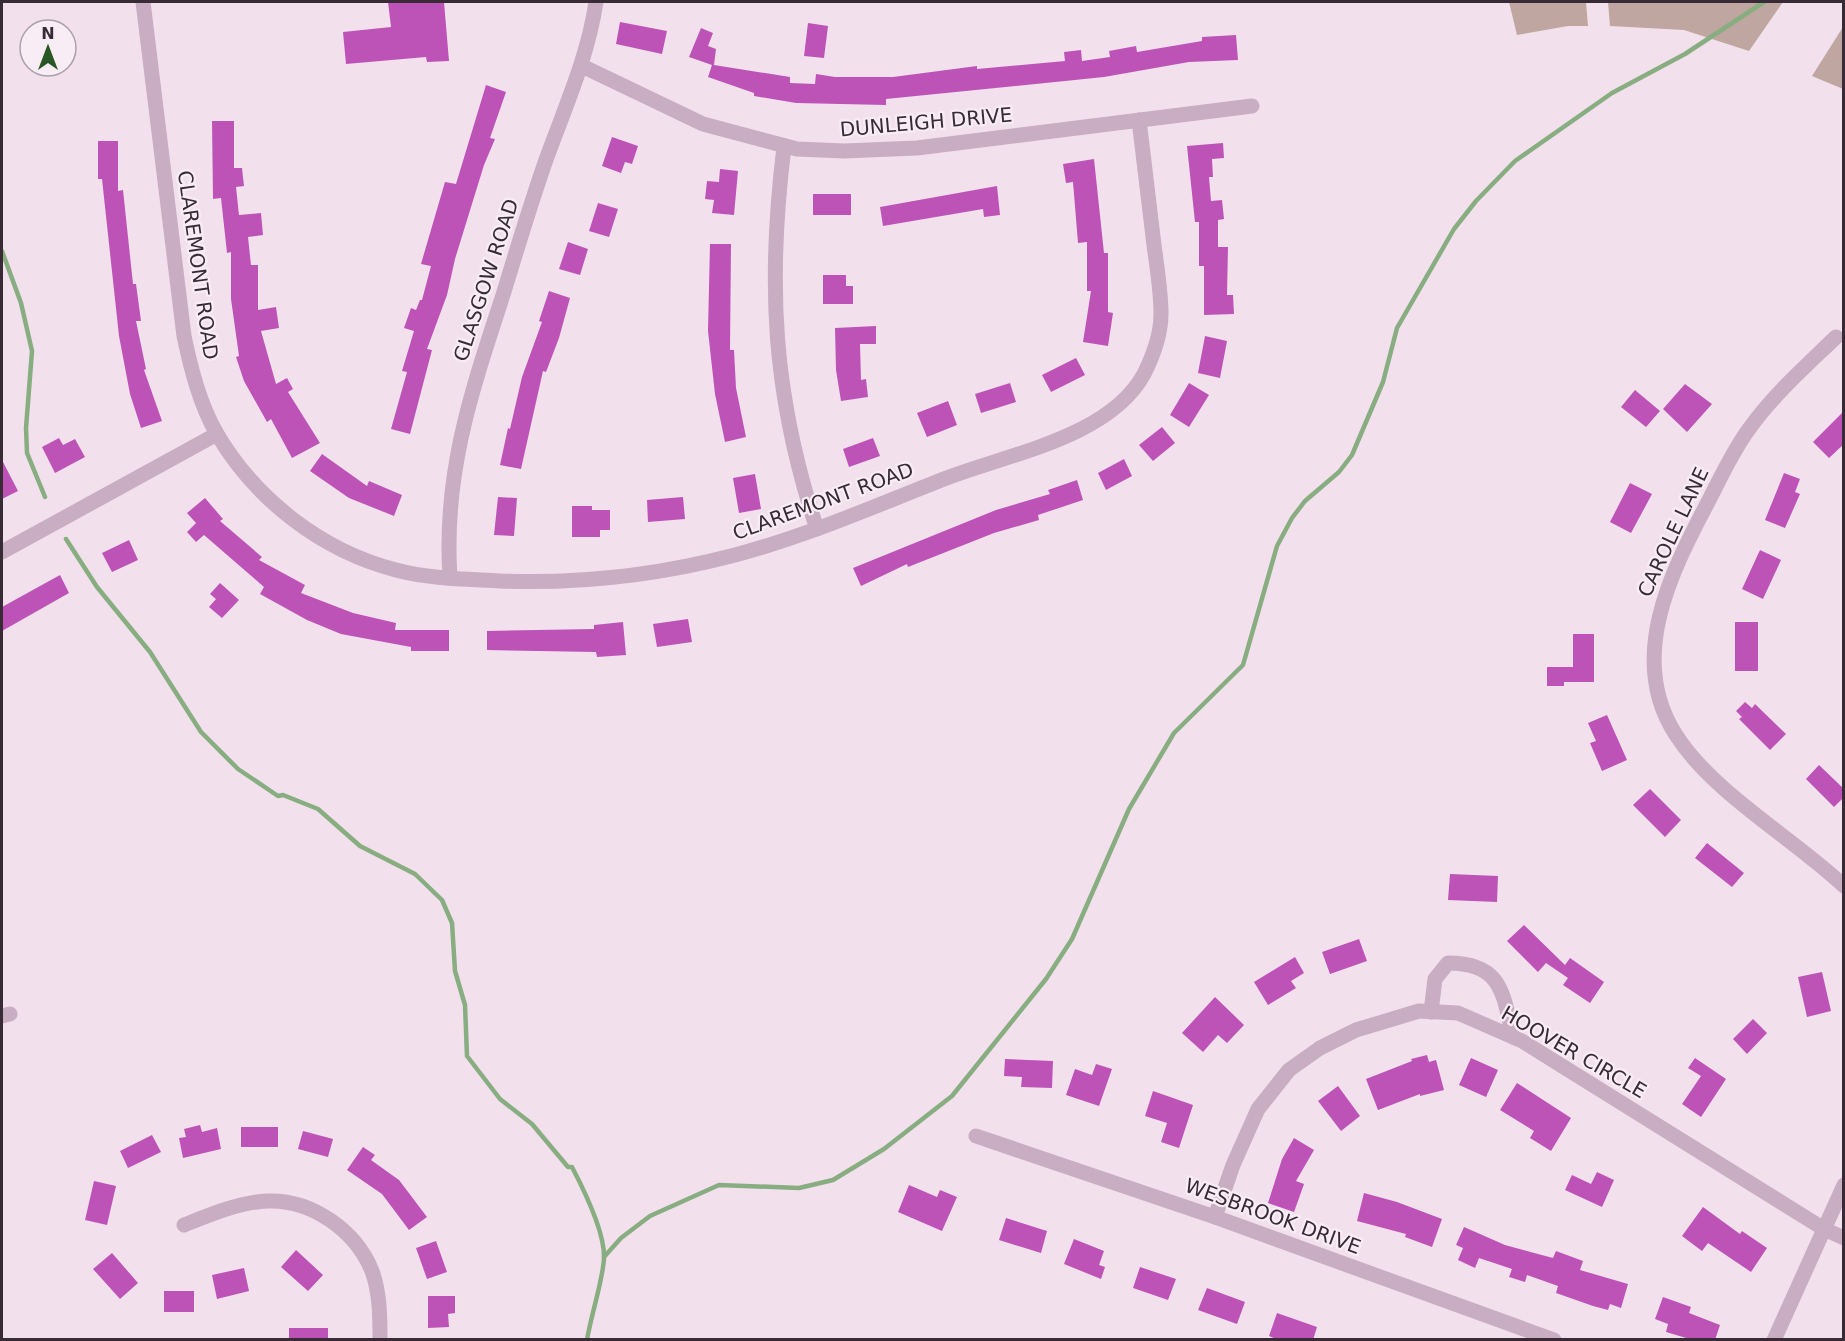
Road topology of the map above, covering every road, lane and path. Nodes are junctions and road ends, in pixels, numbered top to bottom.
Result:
1 (143, 2) edge
2 (596, 2) edge
3 (582, 66) junction
4 (1252, 106) dead end
5 (1139, 120) junction
6 (784, 147) junction
7 (1836, 337) dead end
8 (217, 434) junction
9 (817, 529) junction
10 (2, 552) edge
11 (450, 578) junction
12 (1844, 886) edge
13 (1431, 1012) junction
14 (1513, 1038) junction
15 (976, 1136) dead end
16 (1844, 1185) edge
17 (1215, 1217) junction
18 (184, 1225) dead end
19 (1824, 1229) junction
20 (1844, 1238) edge
21 (380, 1340) edge
22 (1554, 1340) edge
23 (1774, 1340) edge

1 - 8 street, CLAREMONT ROAD
2 - 3 street, GLASGOW ROAD
3 - 6 street, DUNLEIGH DRIVE
3 - 11 street, GLASGOW ROAD
4 - 5 street, DUNLEIGH DRIVE
5 - 6 street, DUNLEIGH DRIVE
5 - 9 street, CLAREMONT ROAD
6 - 9 street
7 - 12 street, CAROLE LANE
8 - 10 street
8 - 11 street, CLAREMONT ROAD
9 - 11 street, CLAREMONT ROAD
13 - 14 street, HOOVER CIRCLE
13 - 14 street
13 - 17 street, HOOVER CIRCLE
14 - 19 street, HOOVER CIRCLE
15 - 17 street, WESBROOK DRIVE
16 - 19 street
17 - 22 street, WESBROOK DRIVE
18 - 21 street
19 - 20 street, HOOVER CIRCLE
19 - 23 street

